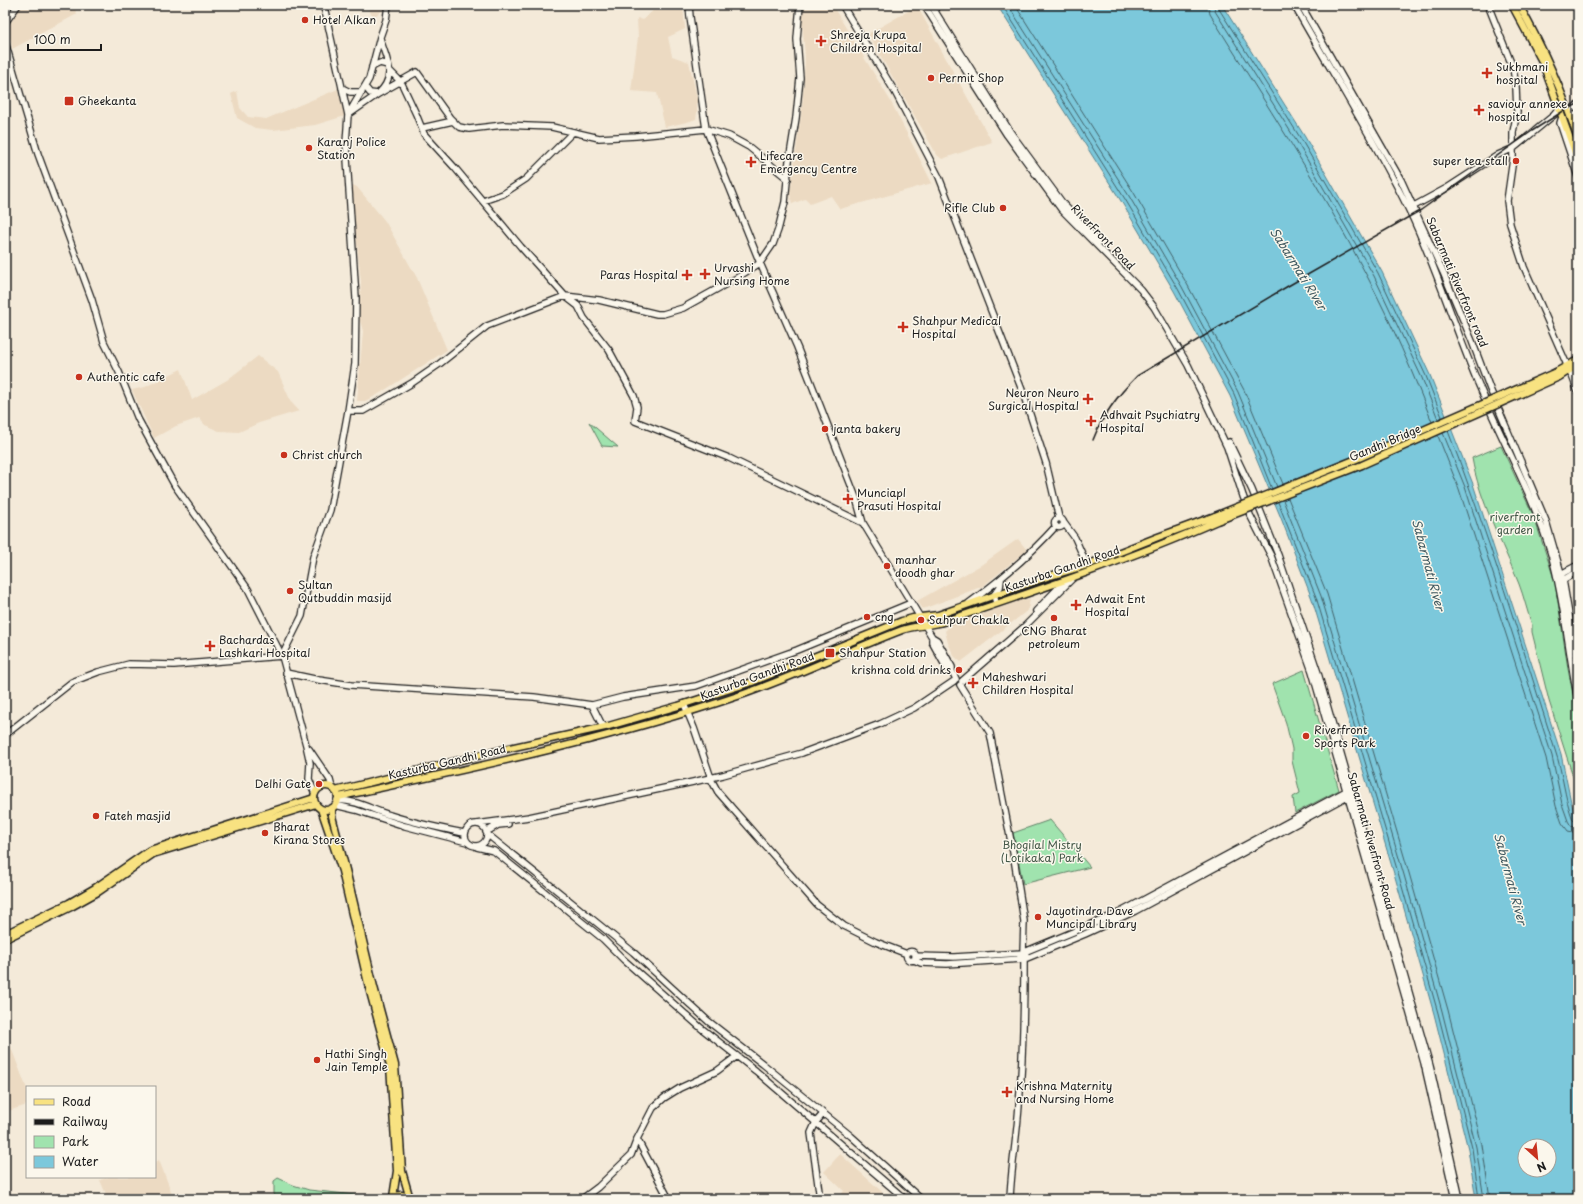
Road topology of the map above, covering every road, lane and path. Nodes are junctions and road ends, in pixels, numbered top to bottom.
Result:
1 (18, 5) edge
2 (322, 5) edge
3 (388, 5) edge
4 (689, 5) edge
5 (800, 5) edge
6 (842, 5) edge
7 (924, 5) edge
8 (931, 5) edge
9 (1294, 5) edge
10 (1301, 5) edge
11 (1488, 5) edge
12 (1512, 5) edge
13 (1519, 5) edge
14 (5, 23) edge
15 (380, 37) junction
16 (5, 42) edge
17 (372, 67) junction
18 (389, 67) junction
19 (401, 82) junction
20 (342, 88) junction
21 (363, 90) junction
22 (378, 94) junction
23 (1578, 105) edge
24 (1559, 109) junction
25 (1569, 112) junction
26 (348, 115) junction
27 (1562, 117) junction
28 (454, 121) junction
29 (1576, 123) edge
30 (422, 128) junction
31 (706, 128) junction
32 (572, 133) junction
33 (1578, 139) edge
34 (1514, 148) junction
35 (1578, 161) edge
36 (1578, 177) edge
37 (788, 179) junction
38 (483, 201) junction
39 (1414, 206) junction
40 (760, 263) junction
41 (565, 296) junction
42 (1578, 360) edge
43 (1578, 366) edge
44 (1569, 367) junction
45 (1578, 392) edge
46 (348, 411) junction
47 (1243, 496) joint
48 (1261, 512) joint
49 (1059, 518) junction
50 (1216, 519) junction
51 (864, 523) junction
52 (1064, 523) junction
53 (1056, 526) junction
54 (1087, 565) junction
55 (1578, 565) edge
56 (1578, 571) edge
57 (1073, 578) junction
58 (1560, 578) junction
59 (1001, 580) junction
60 (1065, 580) junction
61 (994, 595) junction
62 (911, 603) junction
63 (969, 603) junction
64 (996, 603) junction
65 (920, 617) junction
66 (924, 625) junction
67 (282, 656) junction
68 (1578, 667) edge
69 (286, 673) junction
70 (958, 681) junction
71 (1578, 699) edge
72 (684, 704) junction
73 (592, 705) junction
74 (686, 712) junction
75 (605, 726) junction
76 (5, 735) edge
77 (306, 746) junction
78 (712, 779) junction
79 (334, 789) junction
80 (1349, 792) junction
81 (315, 798) junction
82 (335, 803) junction
83 (321, 808) junction
84 (477, 824) junction
85 (464, 833) junction
86 (487, 833) junction
87 (467, 842) junction
88 (477, 846) junction
89 (5, 934) edge
90 (5, 939) edge
91 (1024, 956) junction
92 (737, 1056) junction
93 (823, 1114) junction
94 (816, 1122) junction
95 (637, 1138) junction
96 (393, 1198) edge
97 (410, 1199) edge
98 (582, 1199) edge
99 (669, 1199) edge
100 (820, 1199) edge
101 (905, 1199) edge
102 (921, 1199) edge
103 (1010, 1199) edge
104 (1455, 1199) edge
105 (1460, 1199) edge

1 - 14 street
2 - 20 street
3 - 15 street
4 - 31 street
5 - 37 street
6 - 49 street
7 - 47 street, RiverFront Road
8 - 48 street, RiverFront Road
9 - 58 street, Sabarmati Riverfront road
10 - 39 street, Sabarmati Riverfront road
11 - 34 street
12 - 24 main road
13 - 25 main road
15 - 17 street
15 - 18 street
16 - 67 street
17 - 18 street
17 - 21 street
18 - 19 street
18 - 22 street
19 - 22 street
19 - 28 street
19 - 30 street
20 - 21 street
20 - 26 street
21 - 22 street
21 - 26 street
22 - 26 street
23 - 25 street
24 - 27 main road
24 - 34 street
25 - 29 main road
26 - 46 street
27 - 35 main road
27 - 36 street
28 - 30 street
28 - 32 street
29 - 33 main road
30 - 38 street
31 - 32 street
31 - 37 street
31 - 40 street
32 - 38 street
34 - 39 street
34 - 44 street
37 - 40 street
38 - 41 street
39 - 58 street, Sabarmati Riverfront road
40 - 41 street
40 - 51 street
41 - 46 street
41 - 51 street
42 - 44 main road
43 - 44 main road
44 - 45 street
44 - 50 main road, Gandhi Bridge, bridge
46 - 67 street
47 - 80 street, Sabarmati Riverfront Road
48 - 80 street, Sabarmati Riverfront Road
49 - 52 street
49 - 53 street
50 - 54 main road, Kasturba Gandhi Road
50 - 57 main road, Kasturba Gandhi Road
51 - 62 street
52 - 53 street
52 - 54 street
53 - 59 street
54 - 61 main road, Kasturba Gandhi Road
55 - 58 street
56 - 58 street
57 - 60 main road, Kasturba Gandhi Road
57 - 70 street
58 - 68 street
58 - 71 street
59 - 61 street
59 - 63 street
60 - 64 main road, Kasturba Gandhi Road
60 - 70 street
61 - 63 main road, Kasturba Gandhi Road
61 - 64 street
62 - 65 street
62 - 73 street
63 - 65 main road, Kasturba Gandhi Road
64 - 66 main road, Kasturba Gandhi Road
65 - 66 street
65 - 72 main road, Kasturba Gandhi Road
66 - 70 street
66 - 74 main road, Kasturba Gandhi Road
67 - 69 street
67 - 76 street
69 - 73 street
69 - 77 street
70 - 78 street
70 - 91 street
72 - 74 street
72 - 75 main road, Kasturba Gandhi Road
73 - 75 street
74 - 78 street
74 - 82 main road, Kasturba Gandhi Road
75 - 79 main road, Kasturba Gandhi Road
77 - 79 street
77 - 81 street
78 - 84 street
78 - 86 street
78 - 91 street
79 - 81 main road
79 - 82 main road
80 - 91 street
80 - 104 street, Sabarmati Riverfront Road
80 - 105 street, Sabarmati Riverfront Road
81 - 83 main road
81 - 89 main road
81 - 90 main road
82 - 83 main road
82 - 85 street
82 - 87 street
82 - 97 main road
83 - 96 main road
84 - 85 street
84 - 86 street
85 - 87 street
86 - 88 street
86 - 93 street
87 - 88 street
88 - 92 street
91 - 103 street
92 - 94 street
92 - 95 street
93 - 94 street
93 - 102 street
94 - 100 street
94 - 101 street
95 - 98 street
95 - 99 street
96 - 97 main road

